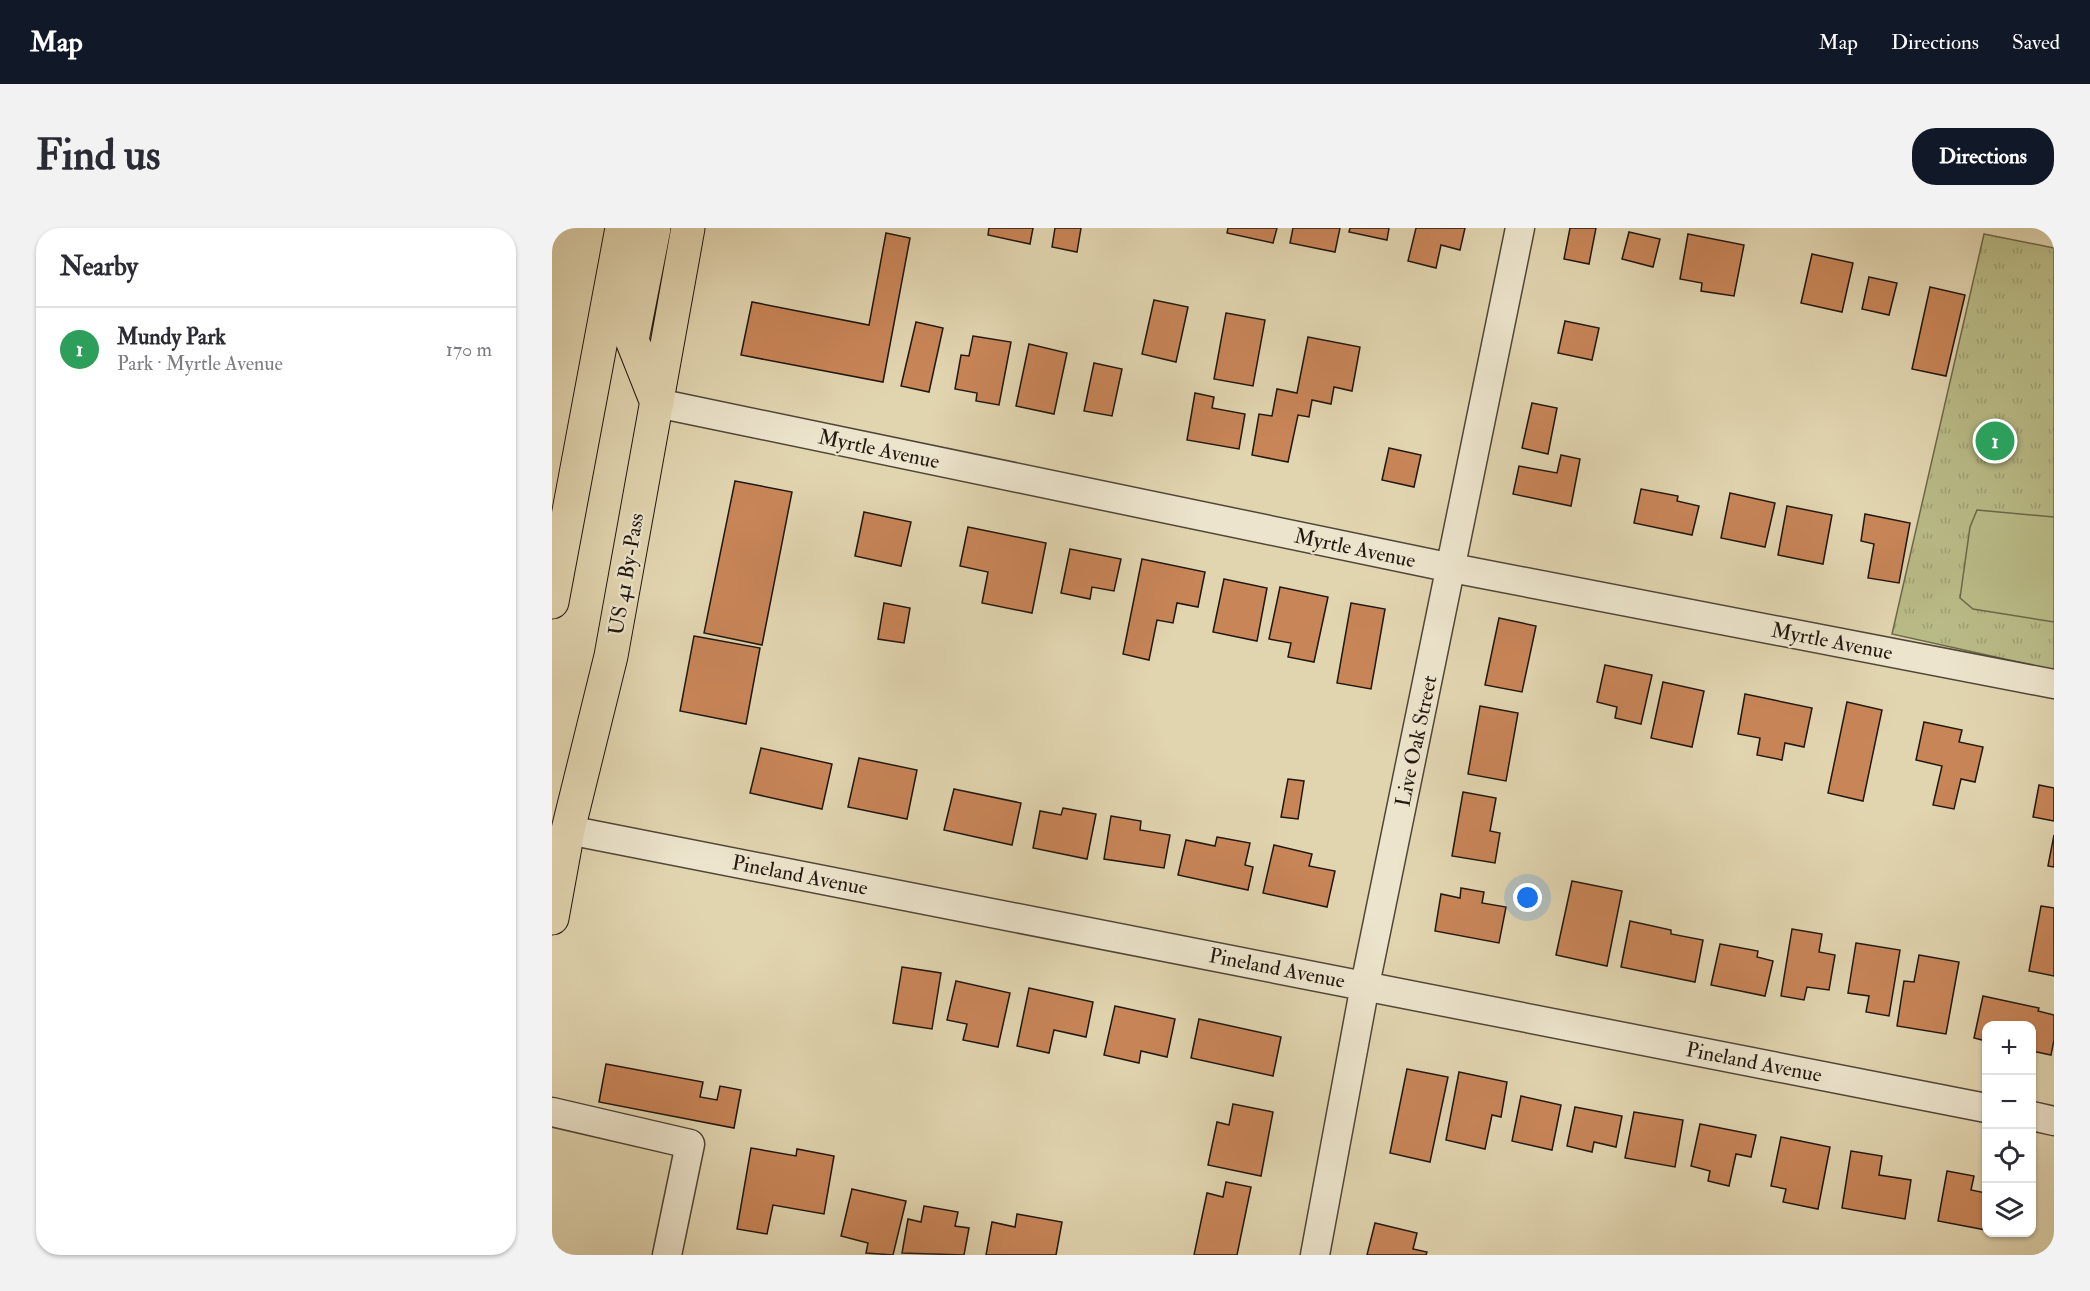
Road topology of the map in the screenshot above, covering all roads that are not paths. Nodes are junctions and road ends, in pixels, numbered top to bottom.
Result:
1 (622, 228) edge
2 (654, 228) edge
3 (688, 228) edge
4 (1520, 228) edge
5 (657, 403) junction
6 (1452, 568) junction
7 (552, 602) edge
8 (2054, 684) edge
9 (568, 830) junction
10 (552, 918) edge
11 (1365, 985) junction
12 (1982, 1107) edge
13 (552, 1112) edge
14 (2036, 1117) edge
15 (2054, 1121) edge
16 (667, 1255) edge
17 (1315, 1255) edge

1 - 7 main road
2 - 5 main road
3 - 5 main road, US 41 By-Pass
4 - 6 street, Live Oak Street
5 - 6 street, Myrtle Avenue
5 - 9 main road, US 41 By-Pass
6 - 8 street, Myrtle Avenue
6 - 11 street, Live Oak Street
9 - 10 main road, US 41 By-Pass
9 - 11 street, Pineland Avenue
11 - 12 street, Pineland Avenue
11 - 17 street, Live Oak Street
13 - 16 street
14 - 15 street

